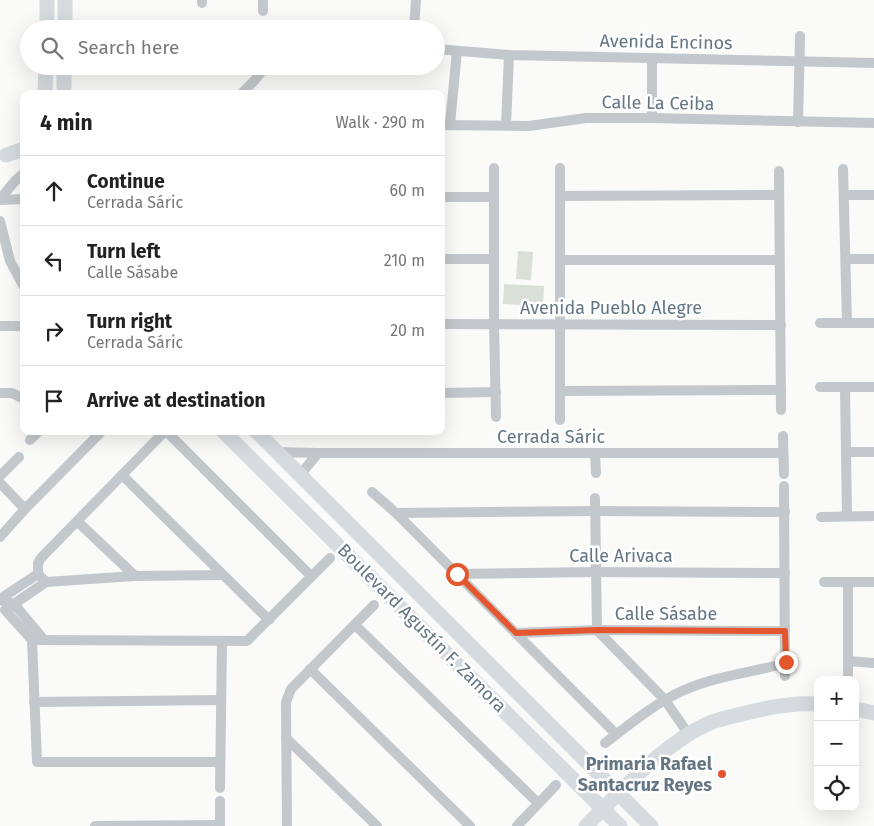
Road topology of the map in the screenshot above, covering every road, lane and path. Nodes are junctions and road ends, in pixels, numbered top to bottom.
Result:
1 (48, 0) edge
2 (65, 0) edge
3 (416, 0) edge
4 (47, 20) edge
5 (65, 20) edge
6 (415, 20) edge
7 (800, 36) dead end
8 (445, 50) edge
9 (457, 51) junction
10 (509, 55) junction
11 (652, 58) junction
12 (800, 62) junction
13 (874, 63) edge
14 (46, 75) edge
15 (64, 75) edge
16 (259, 75) edge
17 (47, 90) edge
18 (64, 90) edge
19 (245, 90) edge
20 (652, 118) junction
21 (798, 122) junction
22 (874, 123) edge
23 (446, 125) edge
24 (506, 125) junction
25 (20, 150) edge
26 (3, 155) edge
27 (20, 155) edge
28 (494, 168) dead end
29 (560, 168) dead end
30 (843, 169) dead end
31 (778, 171) dead end
32 (20, 177) edge
33 (779, 195) junction
34 (844, 195) junction
35 (874, 195) edge
36 (560, 196) junction
37 (445, 197) edge
38 (493, 197) junction
39 (0, 199) edge
40 (20, 199) edge
41 (0, 221) edge
42 (445, 259) edge
43 (494, 259) junction
44 (846, 259) junction
45 (874, 259) edge
46 (560, 260) junction
47 (780, 260) junction
48 (5, 261) edge
49 (20, 282) edge
50 (820, 323) dead end
51 (847, 323) junction
52 (874, 323) edge
53 (445, 324) edge
54 (494, 324) junction
55 (559, 325) junction
56 (781, 325) junction
57 (0, 326) edge
58 (20, 326) edge
59 (874, 387) edge
60 (820, 388) dead end
61 (845, 388) junction
62 (781, 390) junction
63 (560, 391) junction
64 (496, 392) junction
65 (0, 393) edge
66 (445, 393) edge
67 (20, 397) edge
68 (781, 410) dead end
69 (496, 417) dead end
70 (560, 420) dead end
71 (35, 435) edge
72 (98, 435) edge
73 (161, 435) edge
74 (169, 435) edge
75 (227, 435) edge
76 (260, 435) edge
77 (783, 436) dead end
78 (30, 440) dead end
79 (277, 452) junction
80 (846, 452) junction
81 (874, 452) edge
82 (318, 453) junction
83 (783, 453) junction
84 (595, 454) junction
85 (19, 457) dead end
86 (2, 470) edge
87 (596, 473) dead end
88 (784, 474) dead end
89 (122, 475) junction
90 (300, 475) junction
91 (0, 483) edge
92 (784, 486) dead end
93 (372, 492) dead end
94 (595, 498) dead end
95 (25, 509) junction
96 (595, 511) junction
97 (785, 512) junction
98 (396, 513) junction
99 (847, 516) junction
100 (874, 516) edge
101 (821, 517) dead end
102 (78, 522) junction
103 (0, 537) edge
104 (330, 558) dead end
105 (595, 572) junction
106 (785, 573) junction
107 (38, 574) junction
108 (457, 574) junction
109 (135, 576) junction
110 (222, 576) junction
111 (311, 576) junction
112 (405, 580) junction
113 (46, 582) junction
114 (824, 582) dead end
115 (848, 582) junction
116 (874, 582) edge
117 (389, 595) junction
118 (0, 600) edge
119 (374, 605) dead end
120 (6, 608) edge
121 (270, 618) junction
122 (356, 625) junction
123 (597, 630) junction
124 (785, 631) junction
125 (516, 633) junction
126 (32, 640) junction
127 (44, 640) junction
128 (222, 641) junction
129 (848, 661) junction
130 (786, 662) junction
131 (874, 663) edge
132 (310, 670) junction
133 (785, 676) dead end
134 (848, 676) edge
135 (221, 700) junction
136 (665, 700) junction
137 (34, 702) junction
138 (814, 704) edge
139 (859, 710) edge
140 (874, 713) edge
141 (616, 734) junction
142 (689, 735) junction
143 (286, 738) junction
144 (605, 743) dead end
145 (220, 762) junction
146 (556, 785) dead end
147 (220, 788) dead end
148 (618, 794) junction
149 (220, 801) dead end
150 (538, 803) junction
151 (603, 809) junction
152 (95, 826) edge
153 (220, 826) edge
154 (287, 826) edge
155 (377, 826) edge
156 (470, 826) edge
157 (517, 826) edge
158 (586, 826) edge
159 (620, 826) edge
160 (651, 826) edge

1 - 4 street
2 - 5 street
3 - 6 street
7 - 12 street
8 - 9 street, Avenida Encinos
9 - 10 street, Avenida Encinos
9 - 23 street
10 - 11 street, Avenida Encinos
10 - 24 street
11 - 12 street, Avenida Encinos
11 - 20 street
12 - 13 street, Avenida Encinos
12 - 21 street
14 - 17 street
15 - 18 street
16 - 19 street
20 - 21 street, Calle La Ceiba
20 - 24 street, Calle La Ceiba
21 - 22 street, Calle La Ceiba
23 - 24 street, Calle La Ceiba
25 - 26 street
26 - 27 street
28 - 38 street
29 - 36 street
30 - 34 street
31 - 33 street
32 - 39 street
33 - 36 street
33 - 47 street
34 - 35 street
34 - 44 street
36 - 46 street
37 - 38 street
38 - 43 street
39 - 40 street
41 - 48 street
42 - 43 street
43 - 54 street
44 - 45 street
44 - 51 street
46 - 47 street
46 - 55 street
47 - 56 street
48 - 49 street
50 - 51 street
51 - 52 street
53 - 54 street, Avenida Pueblo Alegre
54 - 55 street, Avenida Pueblo Alegre
54 - 64 street
55 - 56 street, Avenida Pueblo Alegre
55 - 63 street
56 - 62 street
57 - 58 street
59 - 61 street
60 - 61 street
61 - 80 street
62 - 63 street
62 - 68 street
63 - 70 street
64 - 66 street
64 - 69 street
65 - 67 street
71 - 78 street
72 - 95 street
73 - 89 street
74 - 111 street
75 - 117 street, Boulevard Agustín F. Zamora
76 - 79 street, Boulevard Agustín F. Zamora
77 - 83 street
79 - 82 street, Cerrada Sáric
79 - 90 street, Boulevard Agustín F. Zamora
80 - 81 street
80 - 99 street
82 - 84 street, Cerrada Sáric
82 - 90 street
83 - 84 street, Cerrada Sáric
83 - 88 street
84 - 87 street
85 - 86 street
89 - 102 street
89 - 110 street
90 - 112 street, Boulevard Agustín F. Zamora
91 - 95 street
92 - 97 street
93 - 98 street
94 - 96 street
95 - 103 street
96 - 97 street
96 - 98 street
96 - 105 street
97 - 106 street
98 - 108 street
99 - 100 street
99 - 101 street
102 - 107 street
102 - 109 street
104 - 111 street
105 - 106 street, Calle Arivaca
105 - 108 street, Calle Arivaca
105 - 123 street
106 - 124 street
107 - 113 street
107 - 118 street
108 - 125 street
109 - 110 street
109 - 113 street
110 - 121 street
111 - 121 street
112 - 117 street
112 - 148 street, Boulevard Agustín F. Zamora
113 - 120 street
114 - 115 street
115 - 116 street
115 - 129 street
117 - 151 street, Boulevard Agustín F. Zamora
118 - 120 street
119 - 122 street
120 - 126 street
120 - 127 street
121 - 128 street
122 - 132 street
122 - 150 street
123 - 124 street, Calle Sásabe
123 - 125 street, Calle Sásabe
123 - 136 street
124 - 130 street
125 - 141 street
126 - 127 street
126 - 137 street
127 - 128 street
128 - 135 street
129 - 131 street
129 - 134 street
130 - 133 street
130 - 136 street
132 - 143 street
132 - 156 street
135 - 137 street
135 - 145 street
136 - 141 street
136 - 142 street
137 - 145 street
138 - 142 street
139 - 140 street
141 - 144 street
142 - 148 street
143 - 154 street
143 - 155 street
145 - 147 street
146 - 150 street
148 - 151 street
148 - 160 street, Boulevard Agustín F. Zamora
149 - 153 street
150 - 157 street
151 - 158 street
151 - 159 street, Boulevard Agustín F. Zamora
152 - 153 street

